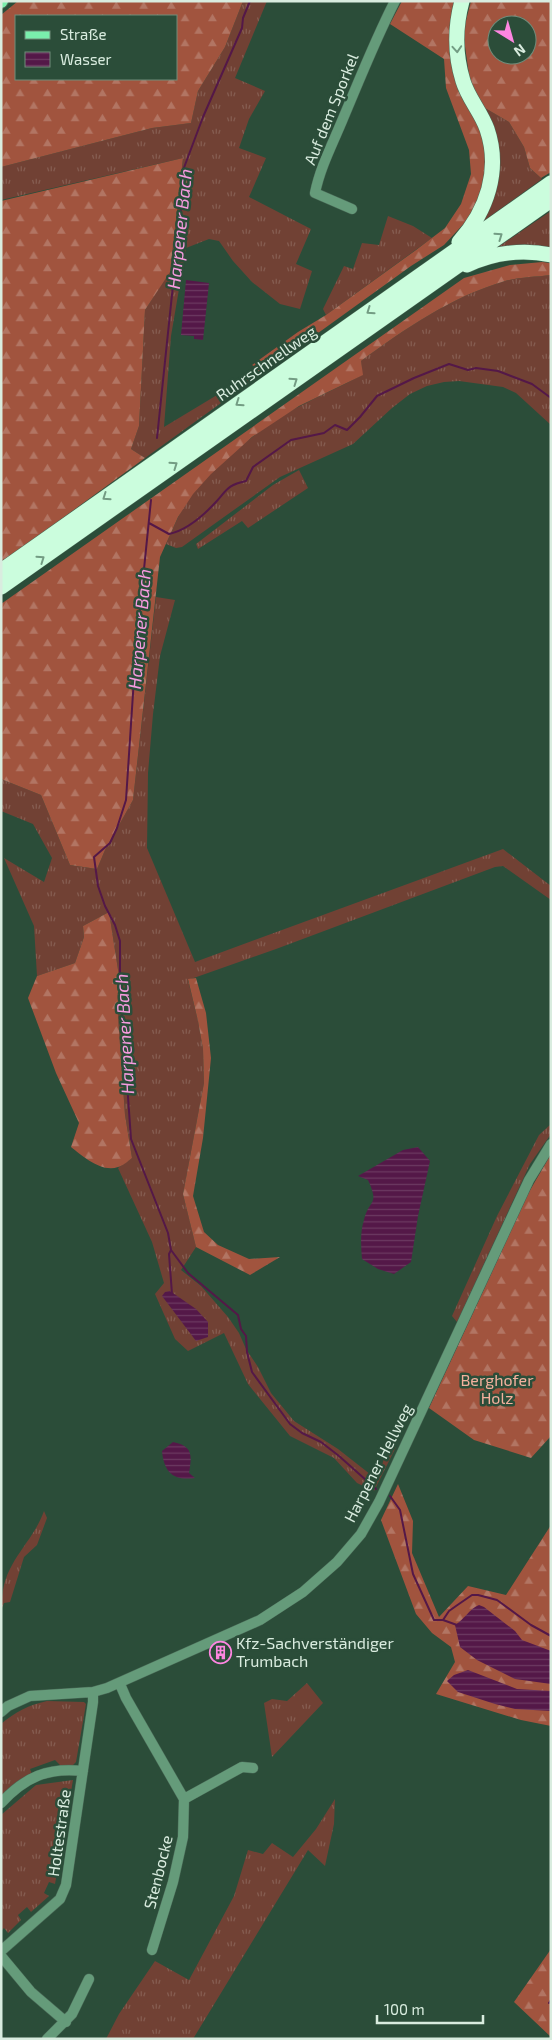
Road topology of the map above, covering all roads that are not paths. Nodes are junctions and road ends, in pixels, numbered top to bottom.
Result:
1 (395, 1) edge
2 (462, 1) edge
3 (551, 183) edge
4 (551, 200) edge
5 (352, 208) dead end
6 (551, 255) edge
7 (428, 278) junction
8 (1, 571) edge
9 (1, 587) edge
10 (551, 1144) edge
11 (120, 1684) junction
12 (93, 1692) junction
13 (1, 1712) edge
14 (253, 1768) dead end
15 (83, 1772) junction
16 (184, 1799) junction
17 (1, 1803) edge
18 (1, 1950) edge
19 (152, 1950) dead end
20 (1, 1956) edge
21 (89, 1978) dead end
22 (66, 2022) junction
23 (47, 2039) edge

1 - 5 street, Auf dem Sporkel
2 -> 7 highway
3 - 7 highway, Ruhrschnellweg
7 -> 4 highway, Ruhrschnellweg
6 - 7 highway
7 -> 8 highway, Ruhrschnellweg
9 -> 7 highway, Ruhrschnellweg
10 - 11 street, Harpener Hellweg
11 - 12 street, Harpener Hellweg
11 - 16 street
12 - 13 street, Harpener Hellweg
12 - 15 street, Holtestraße
14 - 16 street
15 - 17 street
15 - 18 street, Holtestraße
16 - 19 street, Stenbocke
20 - 22 street
21 - 22 street
22 - 23 street

